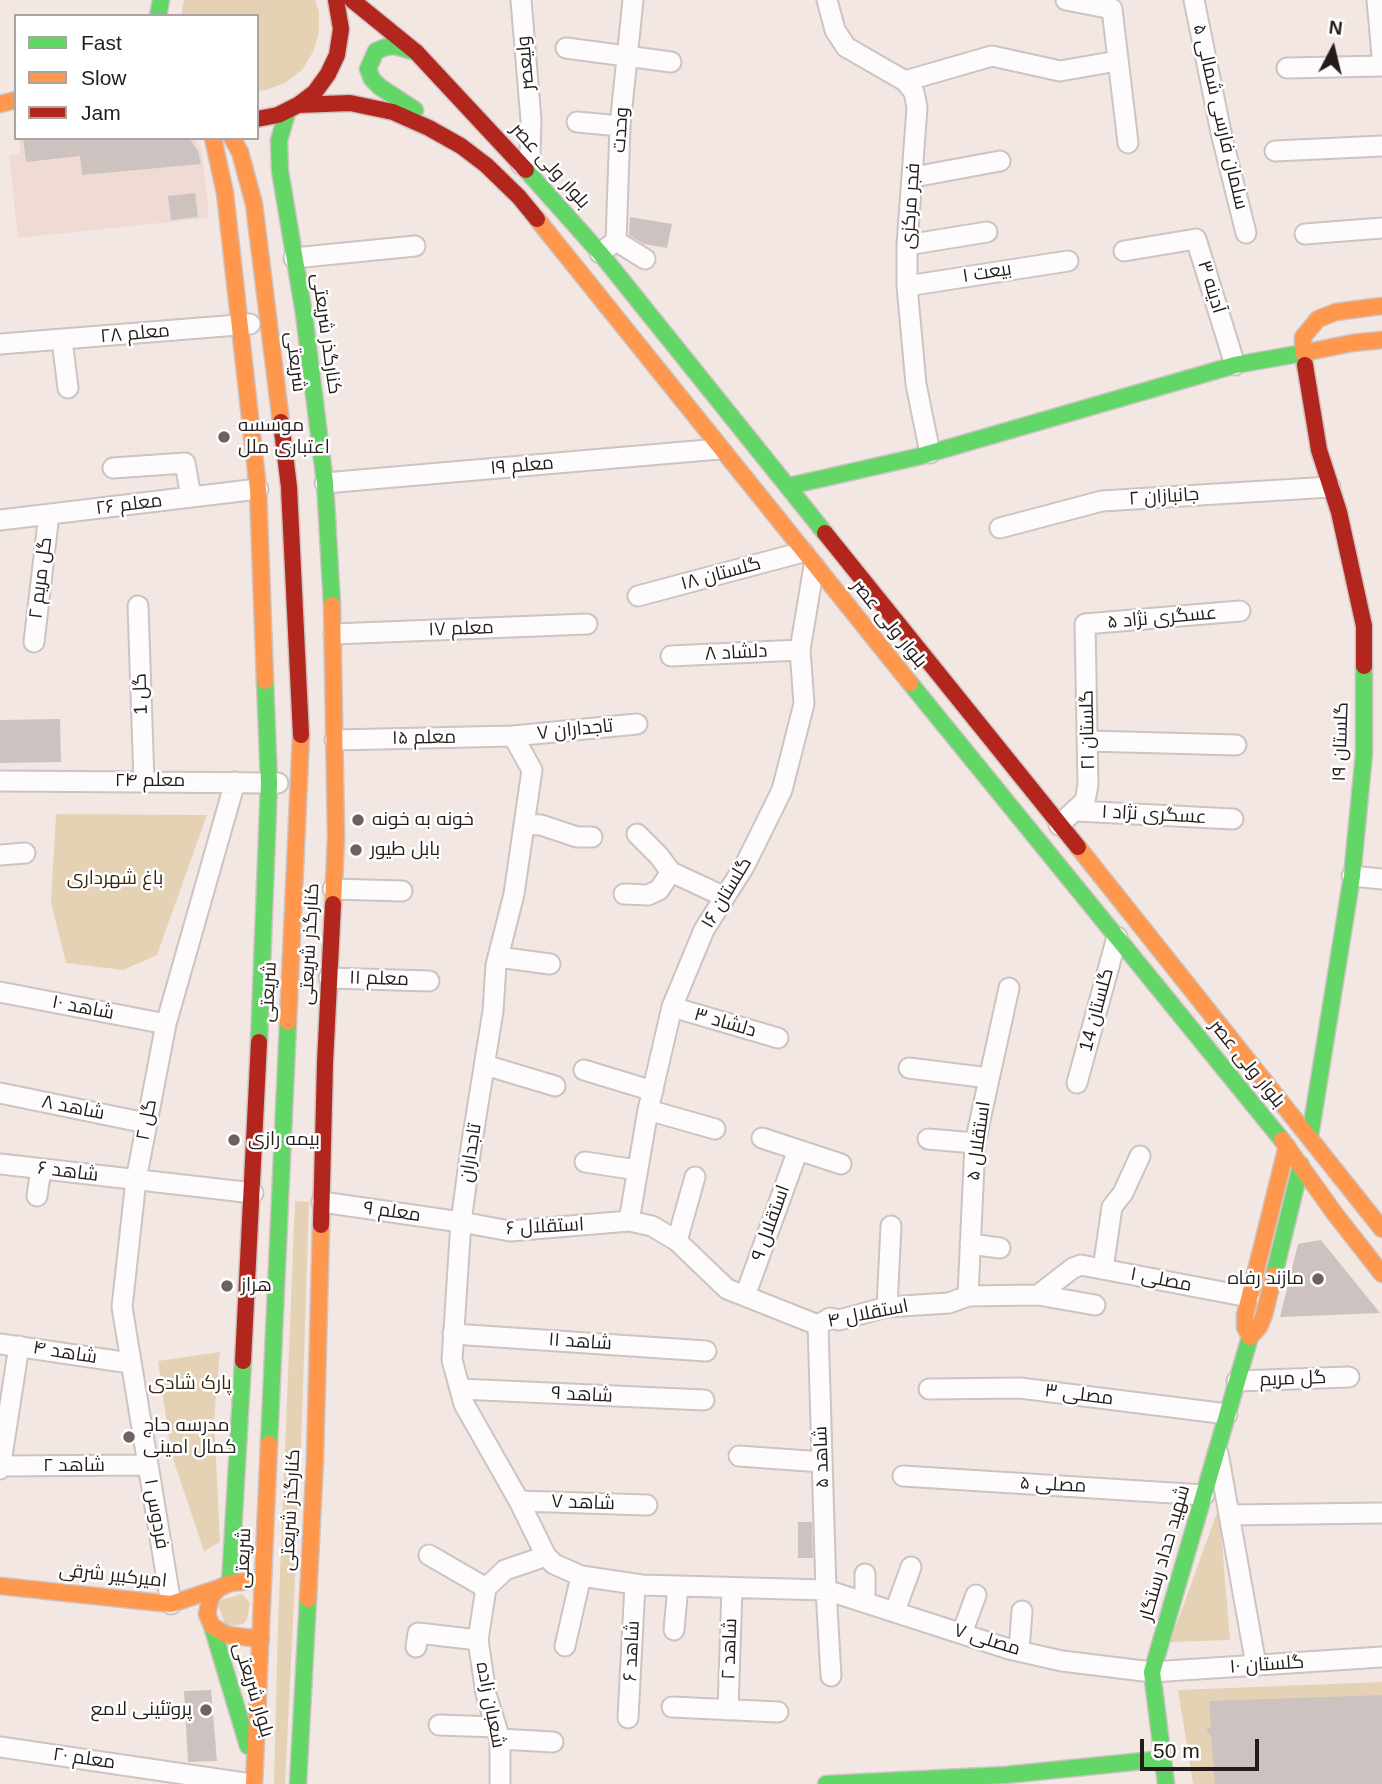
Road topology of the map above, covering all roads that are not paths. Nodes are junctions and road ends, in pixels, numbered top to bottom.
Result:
1 (336, 0) edge
2 (352, 0) edge
3 (521, 0) edge
4 (827, 0) edge
5 (1066, 0) edge
6 (1194, 0) edge
7 (1377, 0) edge
8 (629, 1) edge
9 (566, 48) dead end
10 (416, 52) junction
11 (627, 55) junction
12 (1382, 56) edge
13 (1117, 61) junction
14 (671, 62) dead end
15 (1382, 66) edge
16 (1287, 68) dead end
17 (905, 80) junction
18 (293, 108) junction
19 (259, 118) edge
20 (577, 122) dead end
21 (620, 126) junction
22 (233, 140) edge
23 (214, 141) edge
24 (1128, 143) dead end
25 (461, 146) junction
26 (1382, 146) edge
27 (1275, 151) dead end
28 (1000, 161) dead end
29 (521, 164) junction
30 (914, 177) junction
31 (254, 204) junction
32 (1382, 228) edge
33 (987, 232) dead end
34 (1246, 233) dead end
35 (1305, 234) dead end
36 (616, 241) junction
37 (907, 245) junction
38 (415, 246) dead end
39 (1124, 251) dead end
40 (600, 253) junction
41 (294, 258) junction
42 (645, 259) dead end
43 (1068, 261) dead end
44 (907, 286) junction
45 (1382, 306) edge
46 (269, 323) junction
47 (239, 325) junction
48 (62, 340) junction
49 (1382, 340) edge
50 (0, 344) edge
51 (1303, 353) junction
52 (1235, 365) junction
53 (68, 388) dead end
54 (719, 449) junction
55 (930, 453) junction
56 (113, 468) dead end
57 (325, 483) junction
58 (789, 486) junction
59 (1330, 487) junction
60 (258, 489) junction
61 (191, 497) junction
62 (49, 514) junction
63 (0, 520) edge
64 (1000, 528) dead end
65 (808, 559) junction
66 (638, 596) dead end
67 (138, 606) dead end
68 (1240, 611) dead end
69 (587, 624) dead end
70 (1085, 624) joint
71 (1373, 627) edge
72 (334, 634) junction
73 (34, 642) dead end
74 (800, 650) junction
75 (671, 656) dead end
76 (637, 724) dead end
77 (513, 736) junction
78 (335, 740) junction
79 (1089, 741) junction
80 (1236, 745) dead end
81 (1373, 755) edge
82 (0, 781) edge
83 (144, 781) junction
84 (235, 782) junction
85 (269, 782) junction
86 (300, 784) junction
87 (1076, 811) junction
88 (1233, 819) dead end
89 (524, 824) junction
90 (1059, 825) junction
91 (637, 834) dead end
92 (592, 837) dead end
93 (25, 853) dead end
94 (0, 855) edge
95 (671, 872) junction
96 (1352, 876) junction
97 (1382, 879) edge
98 (333, 889) junction
99 (402, 891) dead end
100 (624, 894) dead end
101 (725, 897) junction
102 (1117, 937) junction
103 (498, 957) junction
104 (550, 964) dead end
105 (329, 978) junction
106 (429, 981) dead end
107 (1009, 988) dead end
108 (0, 992) edge
109 (672, 1007) junction
110 (166, 1024) junction
111 (778, 1038) dead end
112 (485, 1065) junction
113 (909, 1068) dead end
114 (584, 1070) dead end
115 (989, 1078) junction
116 (1077, 1083) dead end
117 (555, 1086) dead end
118 (0, 1093) edge
119 (650, 1101) junction
120 (146, 1123) junction
121 (715, 1129) dead end
122 (1310, 1136) junction
123 (762, 1138) dead end
124 (928, 1139) dead end
125 (975, 1143) junction
126 (1287, 1146) junction
127 (798, 1150) junction
128 (1324, 1154) junction
129 (1140, 1156) dead end
130 (585, 1161) dead end
131 (0, 1164) edge
132 (841, 1164) dead end
133 (1301, 1165) junction
134 (41, 1169) junction
135 (637, 1170) junction
136 (695, 1177) dead end
137 (136, 1180) junction
138 (253, 1193) junction
139 (37, 1196) dead end
140 (301, 1199) junction
141 (629, 1221) junction
142 (461, 1222) junction
143 (891, 1226) dead end
144 (1382, 1229) edge
145 (677, 1241) junction
146 (970, 1244) junction
147 (1000, 1248) dead end
148 (1103, 1269) junction
149 (1382, 1274) edge
150 (1038, 1295) junction
151 (745, 1296) junction
152 (968, 1296) junction
153 (1249, 1297) junction
154 (1095, 1305) dead end
155 (887, 1307) junction
156 (818, 1325) junction
157 (453, 1334) junction
158 (1250, 1336) junction
159 (10, 1345) edge
160 (706, 1351) dead end
161 (130, 1363) junction
162 (1349, 1377) dead end
163 (1237, 1381) junction
164 (460, 1389) junction
165 (929, 1389) dead end
166 (704, 1400) dead end
167 (1227, 1414) junction
168 (1217, 1448) junction
169 (739, 1456) dead end
170 (822, 1462) junction
171 (148, 1465) junction
172 (0, 1467) edge
173 (903, 1476) dead end
174 (1204, 1494) junction
175 (519, 1501) junction
176 (647, 1505) dead end
177 (1382, 1513) edge
178 (1229, 1514) junction
179 (429, 1555) dead end
180 (546, 1556) junction
181 (911, 1567) dead end
182 (865, 1574) dead end
183 (581, 1576) junction
184 (265, 1582) junction
185 (635, 1584) junction
186 (0, 1586) edge
187 (225, 1586) junction
188 (678, 1586) junction
189 (486, 1588) junction
190 (732, 1588) junction
191 (826, 1590) junction
192 (976, 1595) dead end
193 (865, 1602) junction
194 (172, 1604) junction
195 (895, 1611) junction
196 (1022, 1611) dead end
197 (212, 1626) junction
198 (674, 1630) dead end
199 (962, 1633) junction
200 (261, 1639) junction
201 (478, 1640) junction
202 (565, 1646) dead end
203 (416, 1647) dead end
204 (1019, 1651) junction
205 (1382, 1657) edge
206 (1256, 1665) junction
207 (1152, 1672) junction
208 (831, 1676) dead end
209 (672, 1707) dead end
210 (728, 1710) junction
211 (778, 1712) dead end
212 (628, 1718) dead end
213 (439, 1725) dead end
214 (498, 1733) junction
215 (553, 1742) dead end
216 (0, 1747) edge
217 (1163, 1759) junction
218 (253, 1778) edge
219 (298, 1784) edge
220 (500, 1784) edge
221 (826, 1784) edge
222 (1166, 1784) edge

1 - 18 main road
2 - 10 main road, بلوار ولی عصر
3 - 29 street, ولیعصر
4 - 17 street
5 - 13 street
6 - 34 street, سلمان فارسی شمالی ۵
7 - 12 street
8 - 11 street, وحدت
9 - 11 street
10 - 25 main road
10 - 29 main road, بلوار ولی عصر
11 - 14 street
11 - 21 street, وحدت
13 - 17 street
13 - 24 street
15 - 16 street
17 - 30 street, فجر مرکزی
18 - 19 main road
18 - 25 main road, بلوار ولی عصر
18 - 31 main road
18 - 41 main road, کنارگذر شریعتی
20 - 21 street
21 - 36 street, وحدت
22 - 31 main road
23 - 47 main road
25 - 54 main road, بلوار ولی عصر
26 - 27 street
28 - 30 street
29 - 40 main road, بلوار ولی عصر
30 - 37 street, فجر مرکزی
31 - 46 main road, شریعتی
32 - 35 street
33 - 37 street
36 - 40 street
36 - 42 street
37 - 44 street, فجر مرکزی
38 - 41 street
39 - 52 street, آدینه ۳
40 - 58 main road, بلوار ولی عصر
41 - 57 main road, کنارگذر شریعتی
43 - 44 street, بیعت ۱
44 - 55 street, فجر مرکزی
45 - 51 main road
46 - 47 street, معلم ۲۸
46 - 86 main road, شریعتی
47 - 48 street, معلم ۲۸
47 - 60 main road
48 - 50 street, معلم ۲۸
48 - 53 street
49 - 51 main road
51 - 52 main road
51 - 59 main road, گلستان ۱۹
52 - 55 main road
54 - 57 street, معلم ۱۹
54 - 65 main road, بلوار ولی عصر
55 - 58 main road
56 - 61 street
57 - 72 main road, کنارگذر شریعتی
58 - 90 main road, بلوار ولی عصر
59 - 64 street, جانبازان ۲
59 - 71 main road, گلستان ۱۹
60 - 61 street, معلم ۲۶
60 - 85 main road
61 - 62 street, معلم ۲۶
62 - 63 street, معلم ۲۶
62 - 73 street, گل مریم ۲
65 - 66 street, گلستان ۱۸
65 - 74 street, گلستان ۱۶
65 - 102 main road, بلوار ولی عصر
67 - 83 street, گل 1
68 - 70 street, عسگری نژاد ۵
69 - 72 street, معلم ۱۷
70 - 79 street, گلستان ۲۱
71 - 81 main road, گلستان ۱۹
72 - 78 main road, کنارگذر شریعتی
74 - 75 street, دلشاد ۸
74 - 101 street, گلستان ۱۶
76 - 77 street, تاجداران ۷
77 - 78 street, معلم ۱۵
77 - 89 street, تاجداران
78 - 98 main road, کنارگذر شریعتی
79 - 80 street
79 - 87 street, گلستان ۲۱
81 - 96 main road, گلستان ۱۹
82 - 83 street, معلم ۲۴
83 - 84 street, معلم ۲۴
84 - 85 street, معلم ۲۴
84 - 110 street, گل ۲
85 - 86 street, معلم ۲۴
85 - 138 main road
86 - 140 main road, شریعتی
87 - 88 street, عسگری نژاد ۱
87 - 90 street, گلستان ۲۱
89 - 92 street
89 - 103 street, تاجداران
90 - 122 main road, بلوار ولی عصر
91 - 95 street
93 - 94 street
95 - 100 street
95 - 101 street
96 - 97 street
96 - 122 main road, گلستان ۱۹
98 - 99 street
98 - 105 main road, کنارگذر شریعتی
101 - 109 street, گلستان ۱۶
102 - 116 street, گلستان 14
102 - 126 main road, بلوار ولی عصر
103 - 104 street
103 - 112 street, تاجداران
105 - 106 street, معلم ۱۱
105 - 140 main road, کنارگذر شریعتی
107 - 115 street, استقلال ۵
108 - 110 street, شاهد ۱۰
109 - 111 street, دلشاد ۳
109 - 119 street, گلستان ۱۶
110 - 120 street, گل ۲
112 - 117 street
112 - 142 street, تاجداران
113 - 115 street
114 - 119 street
115 - 125 street, استقلال ۵
118 - 120 street, شاهد ۸
119 - 121 street
119 - 135 street, گلستان ۱۶
120 - 137 street, گل ۲
122 - 126 main road
122 - 128 main road, بلوار ولی عصر
122 - 133 main road, گلستان ۱۹
123 - 127 street
124 - 125 street
125 - 146 street, استقلال ۵
126 - 133 main road, بلوار ولی عصر
126 - 153 main road, شهید حداد رستگار
127 - 132 street
127 - 151 street, استقلال ۹
128 - 133 main road
128 - 144 main road, بلوار ولی عصر
129 - 148 street
130 - 135 street
131 - 134 street, شاهد ۶
133 - 149 main road, بلوار ولی عصر
133 - 158 main road, شهید حداد رستگار
134 - 137 street, شاهد ۶
134 - 139 street
135 - 141 street, گلستان ۱۶
136 - 145 street
137 - 138 street, شاهد ۶
137 - 161 street, گل ۲
138 - 187 main road
140 - 142 street, معلم ۹
140 - 184 main road, شریعتی
140 - 219 main road, کنارگذر شریعتی
141 - 142 street, استقلال ۶
141 - 145 street, استقلال ۴
142 - 157 street, تاجداران
143 - 155 street
145 - 151 street, استقلال ۴
146 - 147 street
146 - 152 street, استقلال ۵
148 - 150 street, مصلی ۱
148 - 153 street, مصلی ۱
150 - 152 street, استقلال ۴
150 - 154 street, استقلال ۴
151 - 156 street, استقلال ۴
152 - 155 street, استقلال ۴
153 - 158 main road, شهید حداد رستگار
155 - 156 street, استقلال ۴
156 - 170 street, شاهد ۵
157 - 160 street, شاهد ۱۱
157 - 164 street, تاجداران
158 - 163 main road, شهید حداد رستگار
159 - 161 street, شاهد ۴
159 - 172 street
161 - 171 street, گل ۲
162 - 163 street, گل مریم
163 - 167 main road, شهید حداد رستگار
164 - 166 street, شاهد ۹
164 - 175 street, تاجداران
165 - 167 street, مصلی ۳
167 - 168 main road, شهید حداد رستگار
168 - 174 main road, شهید حداد رستگار
168 - 178 street
169 - 170 street
170 - 191 street, شاهد ۵
171 - 172 street, شاهد ۲
171 - 194 street, فردوس ۱
173 - 174 street, مصلی ۵
174 - 207 main road, شهید حداد رستگار
175 - 176 street, شاهد ۷
175 - 180 street, تاجداران
177 - 178 street
178 - 206 street
179 - 189 street
180 - 183 street, مصلی ۷
180 - 189 street
181 - 195 street
182 - 193 street
183 - 185 street, مصلی ۷
183 - 202 street
184 - 187 main road, امیرکبیر شرقی
184 - 200 main road, شریعتی
185 - 188 street, مصلی ۷
185 - 212 street, شاهد ۶
186 - 194 main road, امیرکبیر شرقی
187 - 194 main road, امیرکبیر شرقی
187 - 197 main road
188 - 190 street, مصلی ۷
188 - 198 street
189 - 201 street, شعبان زاده
190 - 191 street, مصلی ۷
190 - 210 street, شاهد ۲
191 - 193 street, مصلی ۷
191 - 208 street, شاهد ۵
192 - 199 street
193 - 195 street, مصلی ۷
194 - 197 main road
195 - 199 street, مصلی ۷
196 - 204 street
197 - 200 main road
197 - 218 main road, بلوار شریعتی
199 - 204 street, مصلی ۷
200 - 218 main road, شریعتی
201 - 203 street
201 - 214 street, شعبان زاده
204 - 207 street, مصلی ۷
205 - 206 street, گلستان ۱۰
206 - 207 street, گلستان ۱۰
207 - 217 main road, شهید حداد رستگار
209 - 210 street
210 - 211 street
213 - 214 street
214 - 215 street
214 - 220 street, شعبان زاده
216 - 218 street, معلم ۲۰
217 - 221 main road
217 - 222 main road, شهید حداد رستگار

